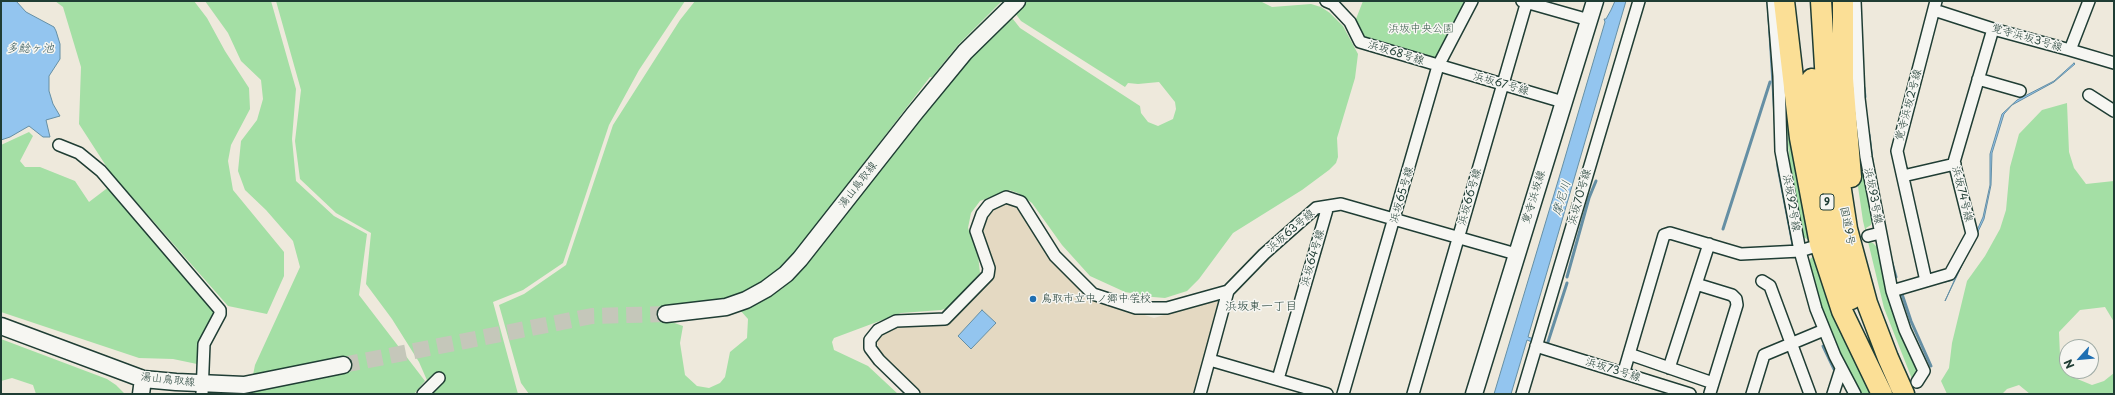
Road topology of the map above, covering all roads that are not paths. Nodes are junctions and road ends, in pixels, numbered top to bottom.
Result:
1 (1017, 1) edge
2 (1326, 1) edge
3 (1472, 1) edge
4 (1525, 1) edge
5 (1595, 1) edge
6 (1639, 1) edge
7 (1773, 1) edge
8 (1784, 1) edge
9 (1807, 1) edge
10 (1821, 1) edge
11 (1843, 1) edge
12 (1855, 1) edge
13 (2089, 1) edge
14 (1935, 5) edge
15 (1589, 20) junction
16 (1993, 29) junction
17 (2070, 50) junction
18 (2114, 63) edge
19 (1438, 66) junction
20 (1978, 79) junction
21 (1503, 84) junction
22 (2020, 91) dead end
23 (2089, 95) dead end
24 (1563, 102) junction
25 (2114, 111) edge
26 (59, 145) dead end
27 (1955, 164) junction
28 (1903, 176) junction
29 (1328, 206) junction
30 (1395, 218) junction
31 (1880, 233) junction
32 (1868, 236) dead end
33 (1459, 237) junction
34 (1709, 244) junction
35 (1813, 248) dead end
36 (1800, 251) junction
37 (1516, 254) junction
38 (1926, 280) junction
39 (1762, 281) dead end
40 (1696, 284) junction
41 (1228, 291) junction
42 (1892, 291) junction
43 (666, 314) tunnel mouth
44 (1, 326) edge
45 (1824, 330) junction
46 (1791, 343) junction
47 (1536, 346) junction
48 (1629, 354) junction
49 (1210, 360) junction
50 (343, 366) tunnel mouth
51 (1625, 368) dead end
52 (1669, 368) junction
53 (1841, 368) junction
54 (439, 378) dead end
55 (1278, 379) junction
56 (142, 386) edge
57 (1712, 388) edge
58 (202, 389) edge
59 (1911, 390) edge
60 (423, 394) edge
61 (914, 394) edge
62 (1200, 394) edge
63 (1327, 394) edge
64 (1343, 394) edge
65 (1414, 394) edge
66 (1474, 394) edge
67 (1522, 394) edge
68 (1690, 394) edge
69 (1752, 394) edge
70 (1810, 394) edge
71 (1833, 394) edge
72 (1855, 394) edge
73 (1882, 394) edge
74 (1889, 394) edge

1 - 43 main road, 湯山鳥取線
2 - 19 street, 浜坂68号線
3 - 19 street, 浜坂65号線
4 - 15 street
4 - 21 street, 浜坂66号線
5 - 15 main road, 覚寺浜坂線
6 - 47 street, 浜坂70号線
7 - 36 street, 浜坂92号線
8 - 73 highway
9 - 74 highway, 国道9号 / 9
10 - 59 highway, 国道9号 / 9
11 - 59 highway
12 - 31 street, 浜坂93号線
13 - 17 street, 覚寺浜坂3号線
14 - 16 street, 覚寺浜坂3号線
14 - 28 street, 覚寺浜坂2号線
15 - 24 main road, 覚寺浜坂線
16 - 17 street, 覚寺浜坂3号線
16 - 20 street, 浜坂74号線
17 - 18 street
19 - 21 street, 浜坂67号線
19 - 30 street, 浜坂65号線
20 - 22 street
20 - 27 street, 浜坂74号線
21 - 24 street, 浜坂67号線
21 - 33 street, 浜坂66号線
23 - 25 street
24 - 37 main road, 覚寺浜坂線
26 - 58 street
27 - 28 street
27 - 38 street, 浜坂74号線
28 - 38 street, 覚寺浜坂2号線
29 - 30 street, 浜坂63号線
29 - 41 street, 浜坂63号線
29 - 55 street, 浜坂64号線
30 - 33 street, 浜坂63号線
30 - 64 street, 浜坂65号線
31 - 32 street
31 - 42 street, 浜坂93号線
33 - 37 street, 浜坂63号線
33 - 65 street, 浜坂66号線
34 - 36 street
34 - 40 street
34 - 48 street
35 - 36 street
36 - 45 street, 浜坂92号線
37 - 66 main road, 覚寺浜坂線
38 - 42 street, 浜坂74号線
39 - 46 street
40 - 52 street
40 - 57 street
41 - 49 street, 浜坂63号線
41 - 61 street
42 - 59 street, 浜坂93号線
44 - 56 main road, 湯山鳥取線
45 - 46 street
45 - 53 street, 浜坂92号線
46 - 69 street
46 - 70 street
47 - 67 street, 浜坂70号線
47 - 68 street, 浜坂73号線
48 - 51 street
48 - 52 street
49 - 55 street
49 - 62 street, 浜坂63号線
50 - 58 main road, 湯山鳥取線
52 - 57 street
53 - 71 street
53 - 72 street, 浜坂92号線
54 - 60 street
55 - 63 street
56 - 58 main road, 湯山鳥取線

